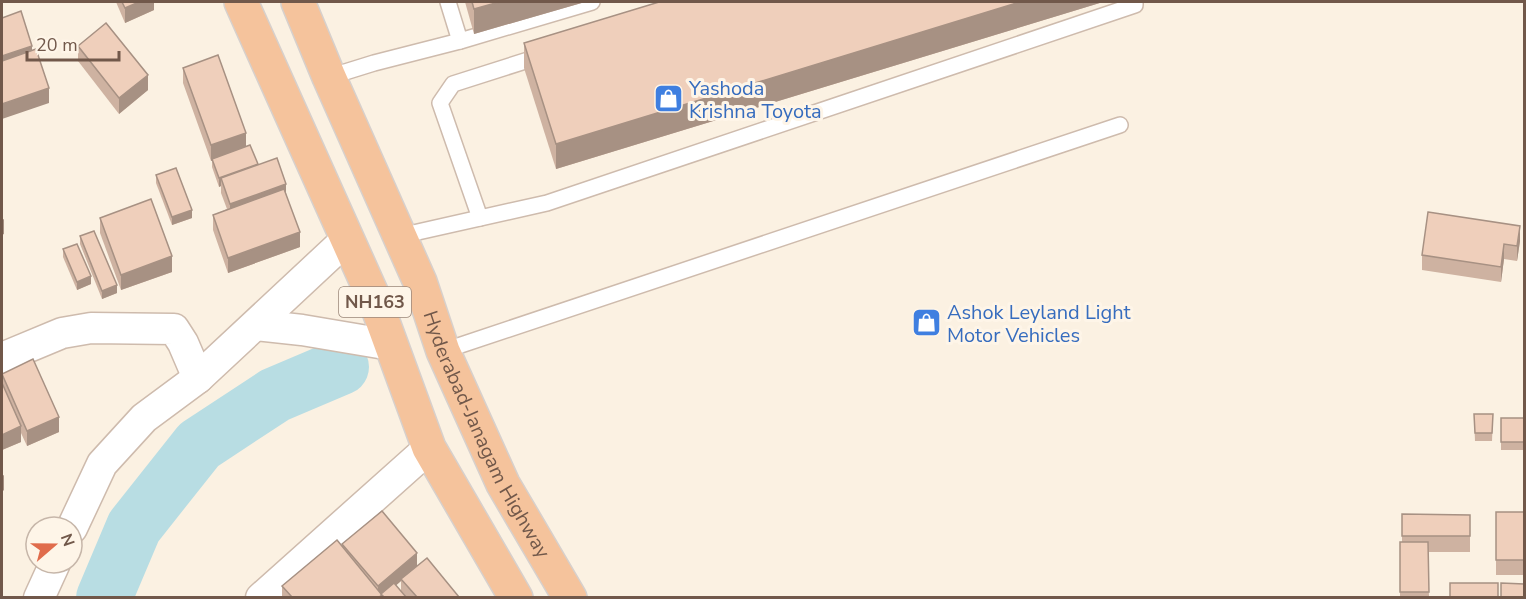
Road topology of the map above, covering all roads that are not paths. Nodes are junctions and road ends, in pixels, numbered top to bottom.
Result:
1 (241, 2) edge
2 (298, 2) edge
3 (448, 2) edge
4 (592, 2) edge
5 (1135, 2) edge
6 (460, 41) junction
7 (555, 52) edge
8 (329, 77) junction
9 (1120, 125) dead end
10 (480, 218) junction
11 (400, 236) junction
12 (347, 239) junction
13 (256, 325) junction
14 (391, 345) junction
15 (443, 351) junction
16 (2, 358) edge
17 (198, 378) junction
18 (429, 448) junction
19 (78, 515) edge
20 (50, 575) edge
21 (39, 597) edge
22 (261, 597) edge
23 (516, 597) edge
24 (570, 597) edge

1 - 12 highway, NH163
2 - 8 highway, Hyderabad-Janagam Highway / NH163
3 - 6 lane
4 - 6 lane
5 - 10 lane
6 - 8 lane
7 - 10 lane
8 - 11 highway, Hyderabad-Janagam Highway / NH163
9 - 15 lane
10 - 11 lane
11 - 15 highway, Hyderabad-Janagam Highway / NH163
12 - 13 street
12 - 14 highway, NH163
13 - 14 street
13 - 17 street
14 - 18 highway, NH163
15 - 24 highway, Hyderabad-Janagam Highway / NH163
16 - 17 street
17 - 19 street
18 - 22 street
18 - 23 highway, NH163
20 - 21 street

